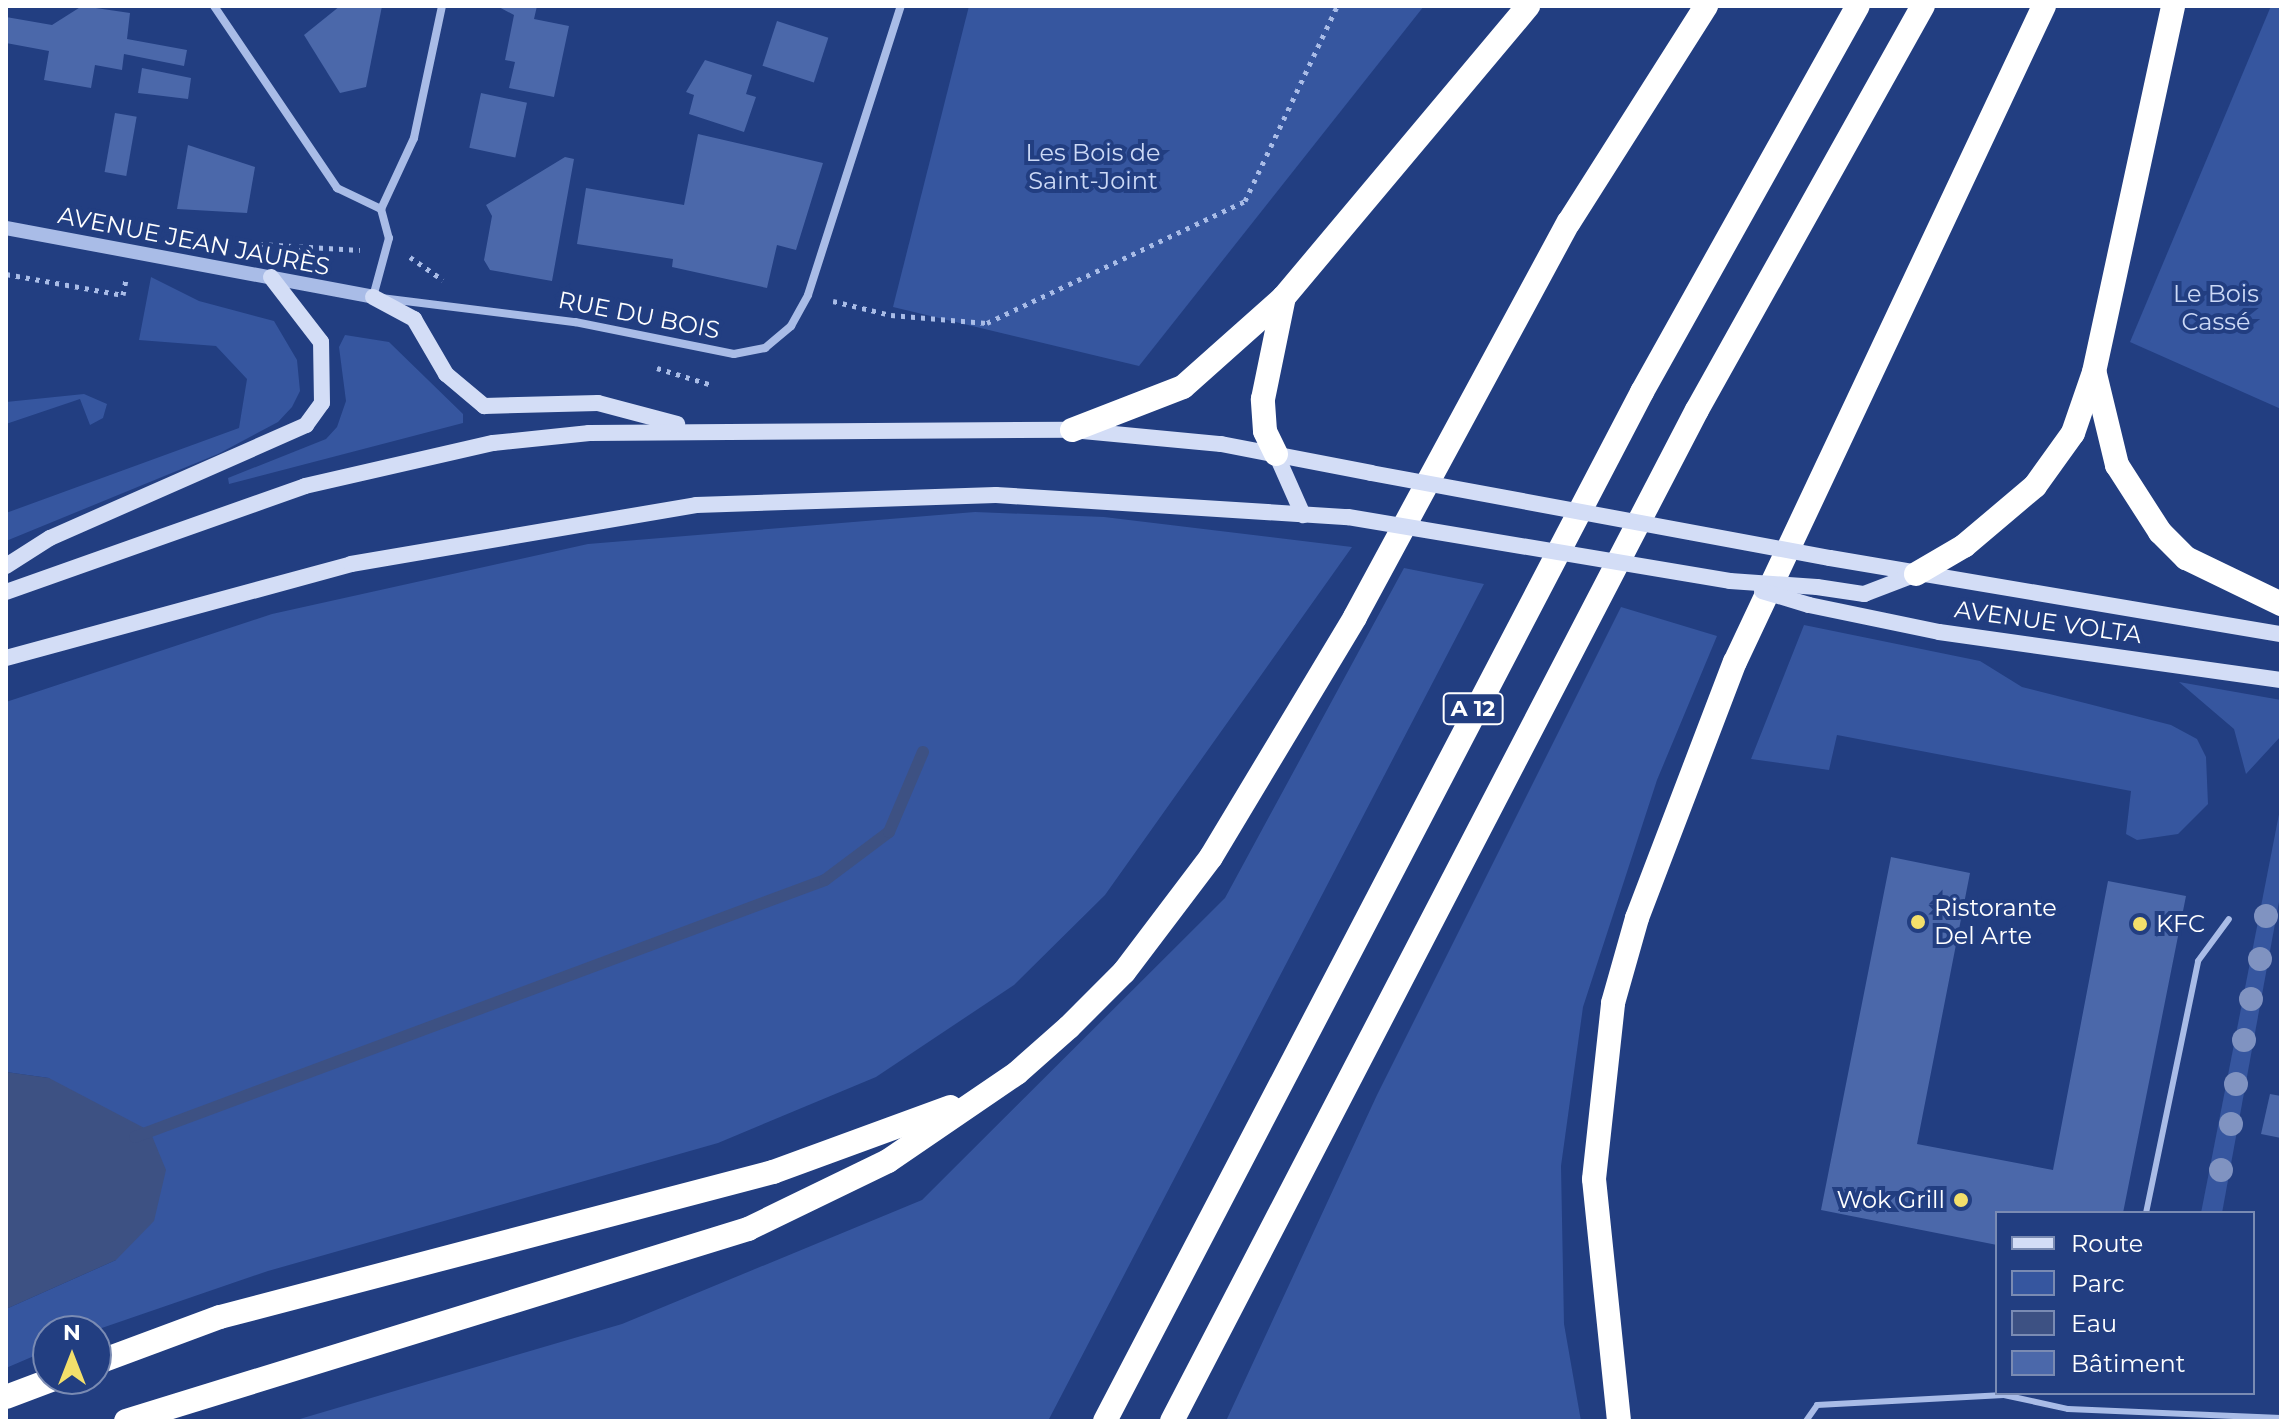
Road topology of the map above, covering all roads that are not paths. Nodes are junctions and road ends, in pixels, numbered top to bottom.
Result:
1 (214, 6) edge
2 (442, 6) edge
3 (901, 6) edge
4 (1528, 6) edge
5 (1706, 6) edge
6 (1858, 6) edge
7 (1923, 6) edge
8 (2044, 6) edge
9 (2173, 6) edge
10 (381, 209) junction
11 (6, 228) edge
12 (271, 277) junction
13 (373, 297) junction
14 (1284, 297) junction
15 (2094, 372) junction
16 (694, 429) junction
17 (1072, 430) junction
18 (1276, 454) junction
19 (1303, 515) junction
20 (6, 566) edge
21 (1916, 574) junction
22 (1730, 581) junction
23 (6, 592) edge
24 (2281, 604) edge
25 (2281, 634) edge
26 (6, 658) edge
27 (2281, 680) edge
28 (2229, 919) dead end
29 (1017, 1073) junction
30 (2146, 1211) edge
31 (112, 1357) edge
32 (32, 1387) edge
33 (6, 1397) edge
34 (2281, 1418) edge
35 (126, 1421) edge
36 (1105, 1421) edge
37 (1172, 1421) edge
38 (1619, 1421) edge
39 (1806, 1421) edge

1 - 10 street
2 - 10 street
3 - 13 street, RUE DU BOIS
4 - 14 highway
5 - 29 highway
6 - 36 highway, A 12
7 - 37 highway, A 12
8 - 38 highway
9 - 15 highway
10 - 13 street
11 - 12 street, AVENUE JEAN JAURÈS
12 - 13 street, AVENUE JEAN JAURÈS
12 - 20 main road
13 - 16 main road
14 - 17 highway
14 - 18 highway
15 - 21 highway
15 - 24 highway
16 - 17 main road, AVENUE VOLTA
16 - 23 main road
17 - 18 main road, AVENUE VOLTA
18 - 19 main road
18 - 21 main road, AVENUE VOLTA, bridge
19 - 22 main road, bridge
19 - 26 main road
21 - 22 main road, bridge
21 - 25 main road, AVENUE VOLTA
22 - 27 main road, AVENUE VOLTA, bridge
28 - 30 lane
29 - 31 highway
29 - 35 highway
32 - 33 highway
34 - 39 lane

